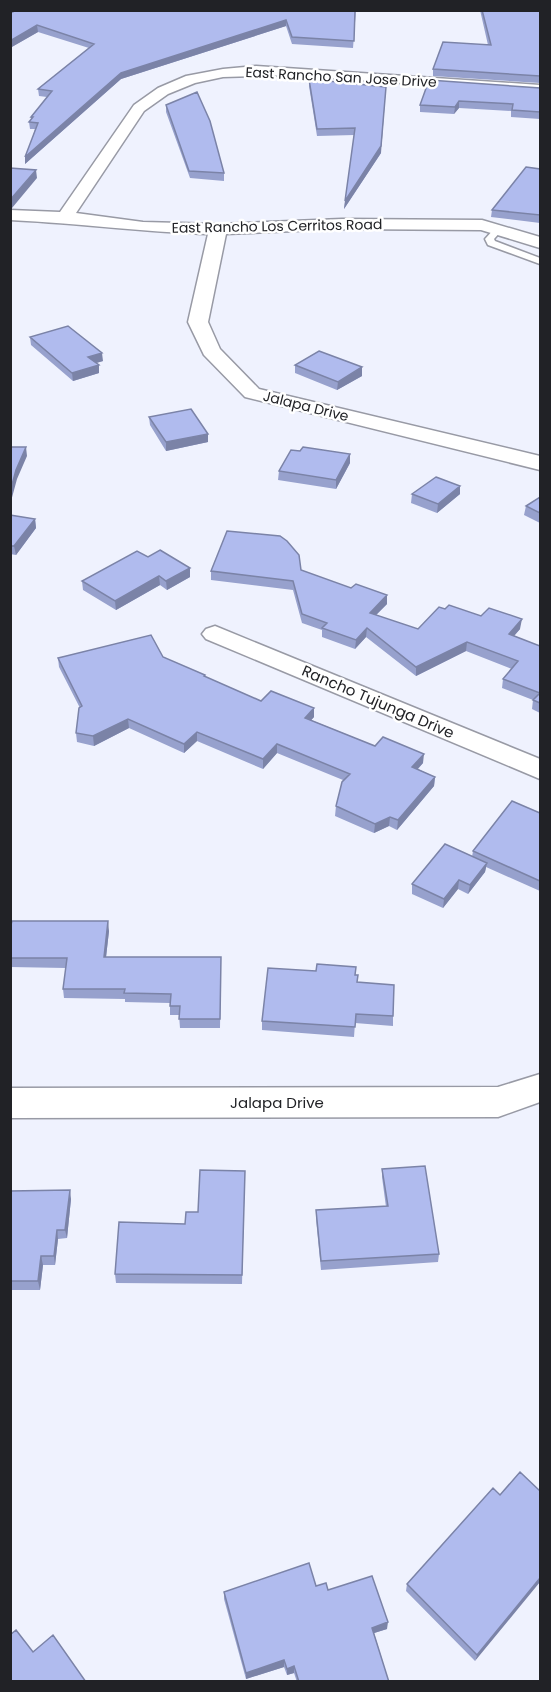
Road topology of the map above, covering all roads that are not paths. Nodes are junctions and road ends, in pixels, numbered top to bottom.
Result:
1 (540, 88) edge
2 (10, 215) edge
3 (65, 217) junction
4 (218, 230) junction
5 (498, 230) junction
6 (540, 243) edge
7 (540, 261) edge
8 (540, 463) edge
9 (215, 634) dead end
10 (540, 770) edge
11 (540, 1088) edge
12 (10, 1103) edge

1 - 3 street, East Rancho San Jose Drive
2 - 3 street, East Rancho Los Cerritos Road
3 - 4 street, East Rancho Los Cerritos Road
4 - 5 street, East Rancho Los Cerritos Road
4 - 8 street, Jalapa Drive
5 - 6 street, East Rancho Los Cerritos Road
5 - 7 lane
9 - 10 street, Rancho Tujunga Drive
11 - 12 street, Jalapa Drive

